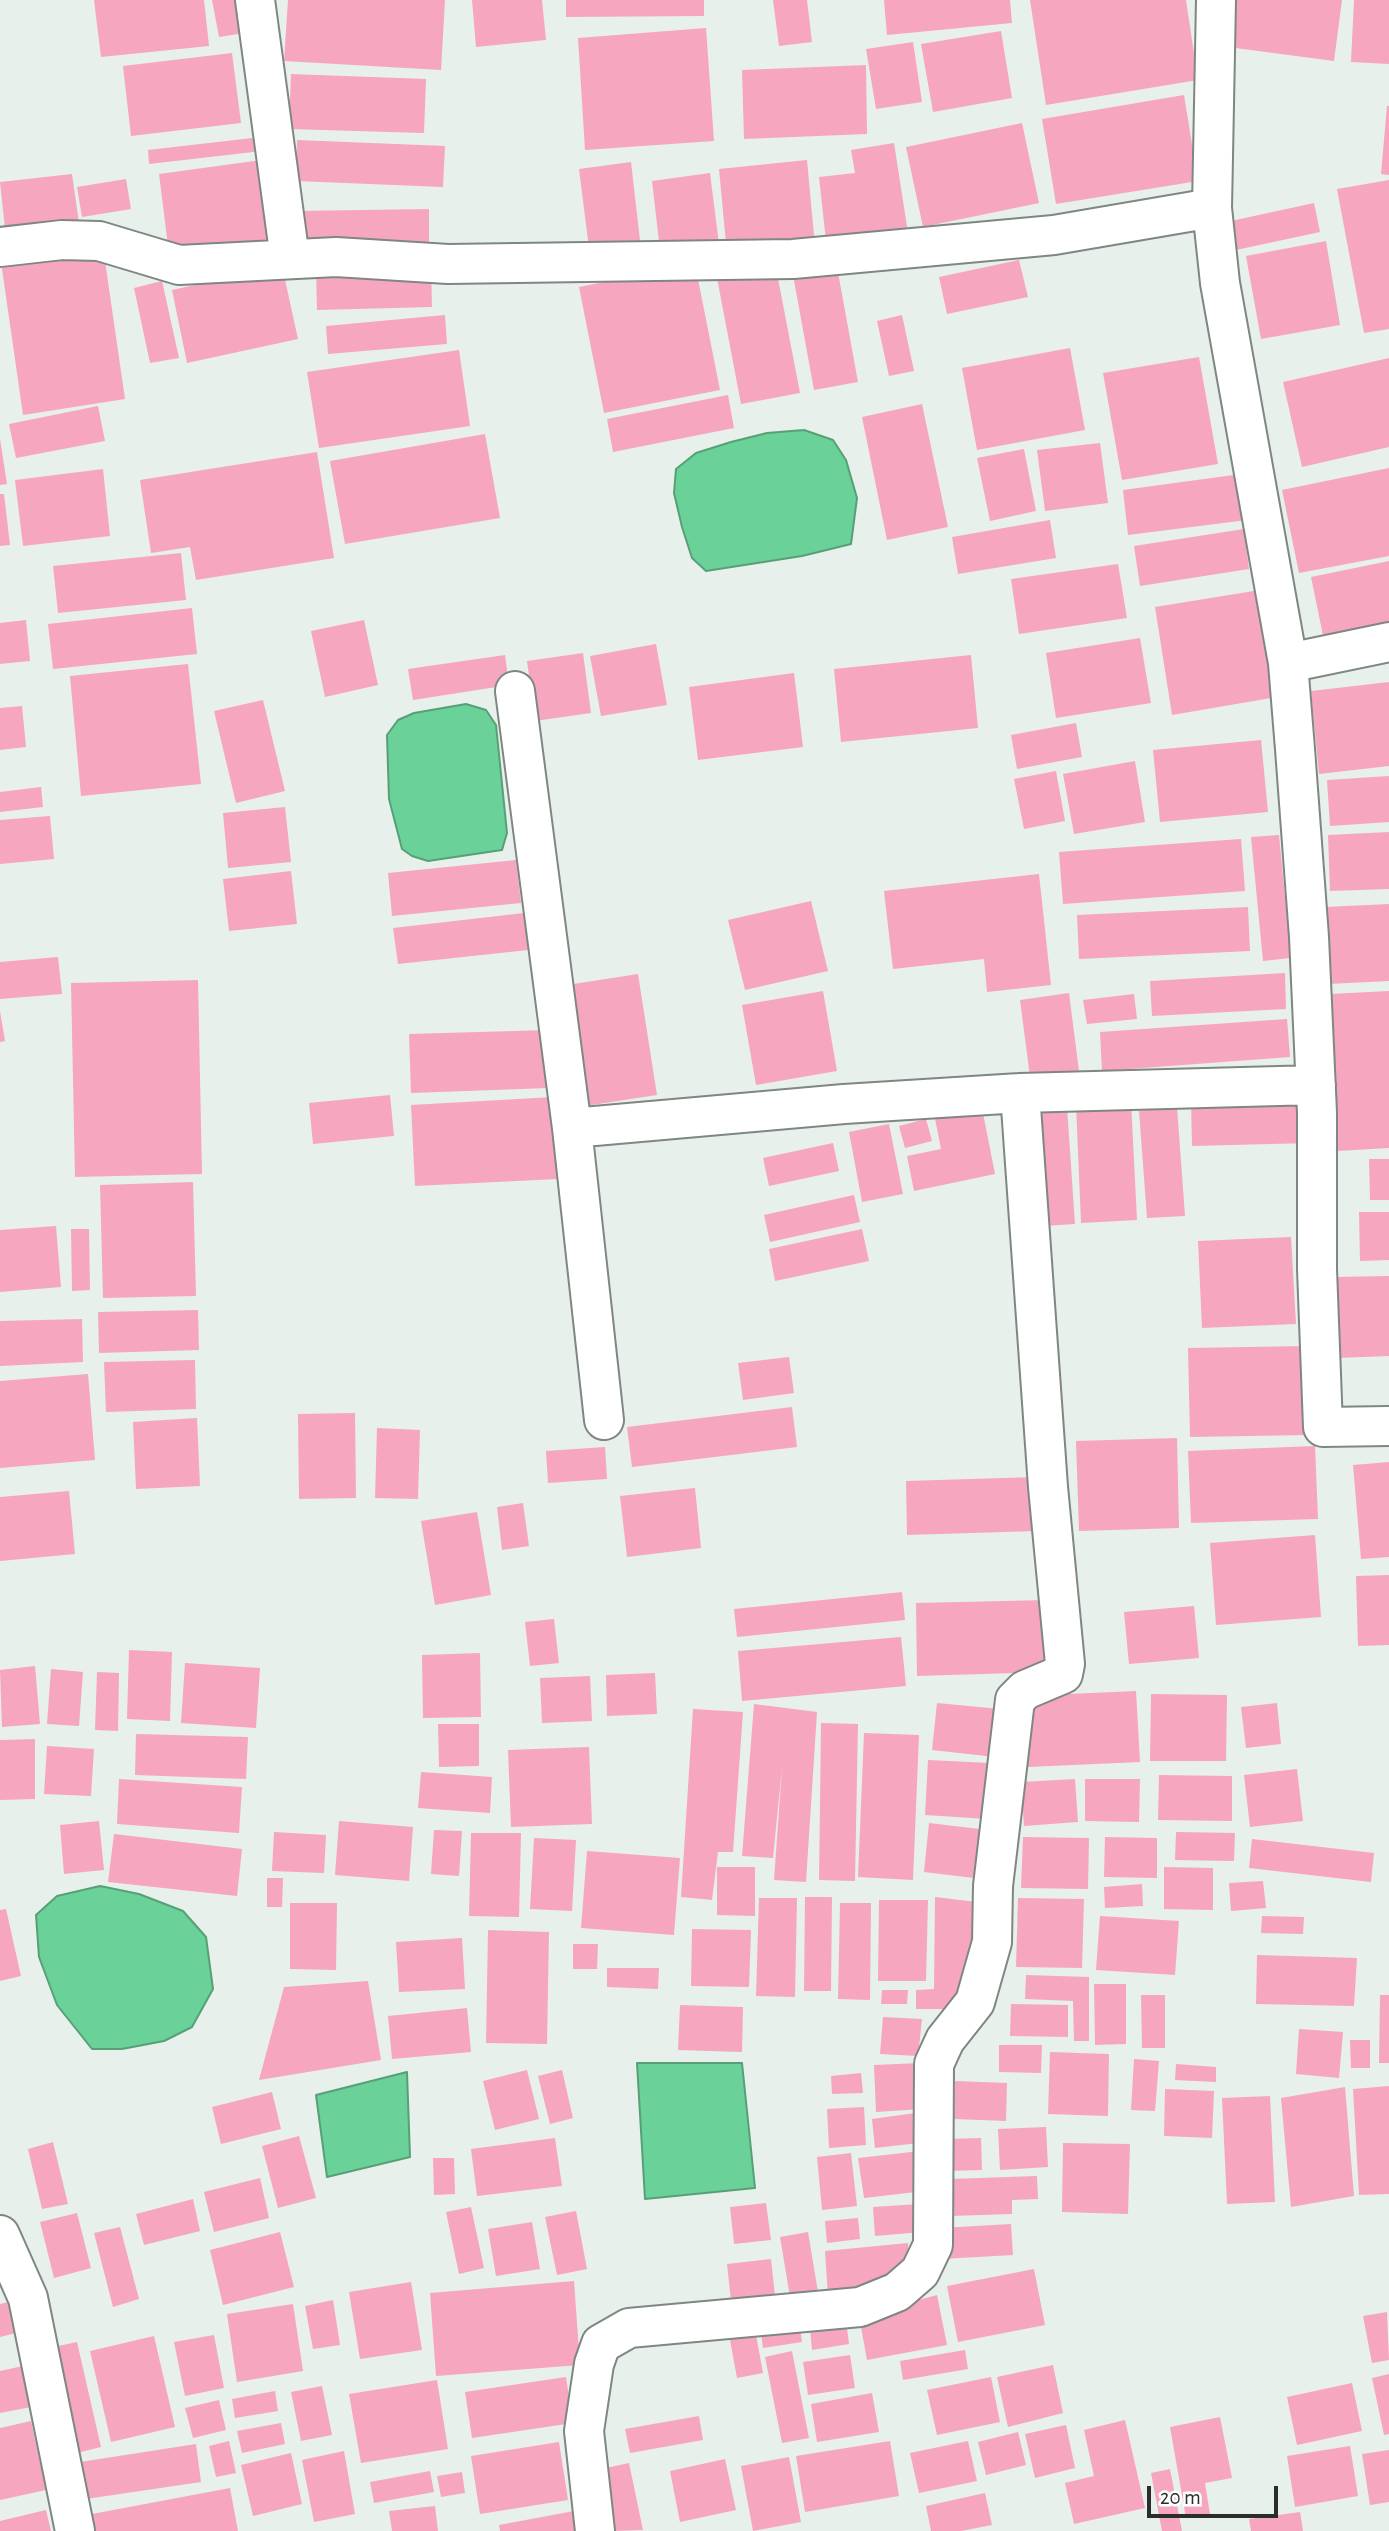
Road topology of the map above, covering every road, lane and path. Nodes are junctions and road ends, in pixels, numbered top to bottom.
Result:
1 (255, 0) edge
2 (1216, 0) edge
3 (1212, 208) junction
4 (0, 247) edge
5 (290, 259) junction
6 (1389, 642) edge
7 (1288, 663) junction
8 (515, 691) dead end
9 (1316, 1085) junction
10 (1020, 1093) junction
11 (572, 1128) junction
12 (604, 1420) dead end
13 (1389, 1426) edge
14 (0, 2235) edge
15 (75, 2531) edge
16 (595, 2531) edge

1 - 5 street
2 - 3 street
3 - 5 street
3 - 7 street
4 - 5 street
6 - 7 street
7 - 9 street
8 - 11 street
9 - 10 street
9 - 13 street
10 - 11 street
10 - 16 street
11 - 12 street
14 - 15 street

